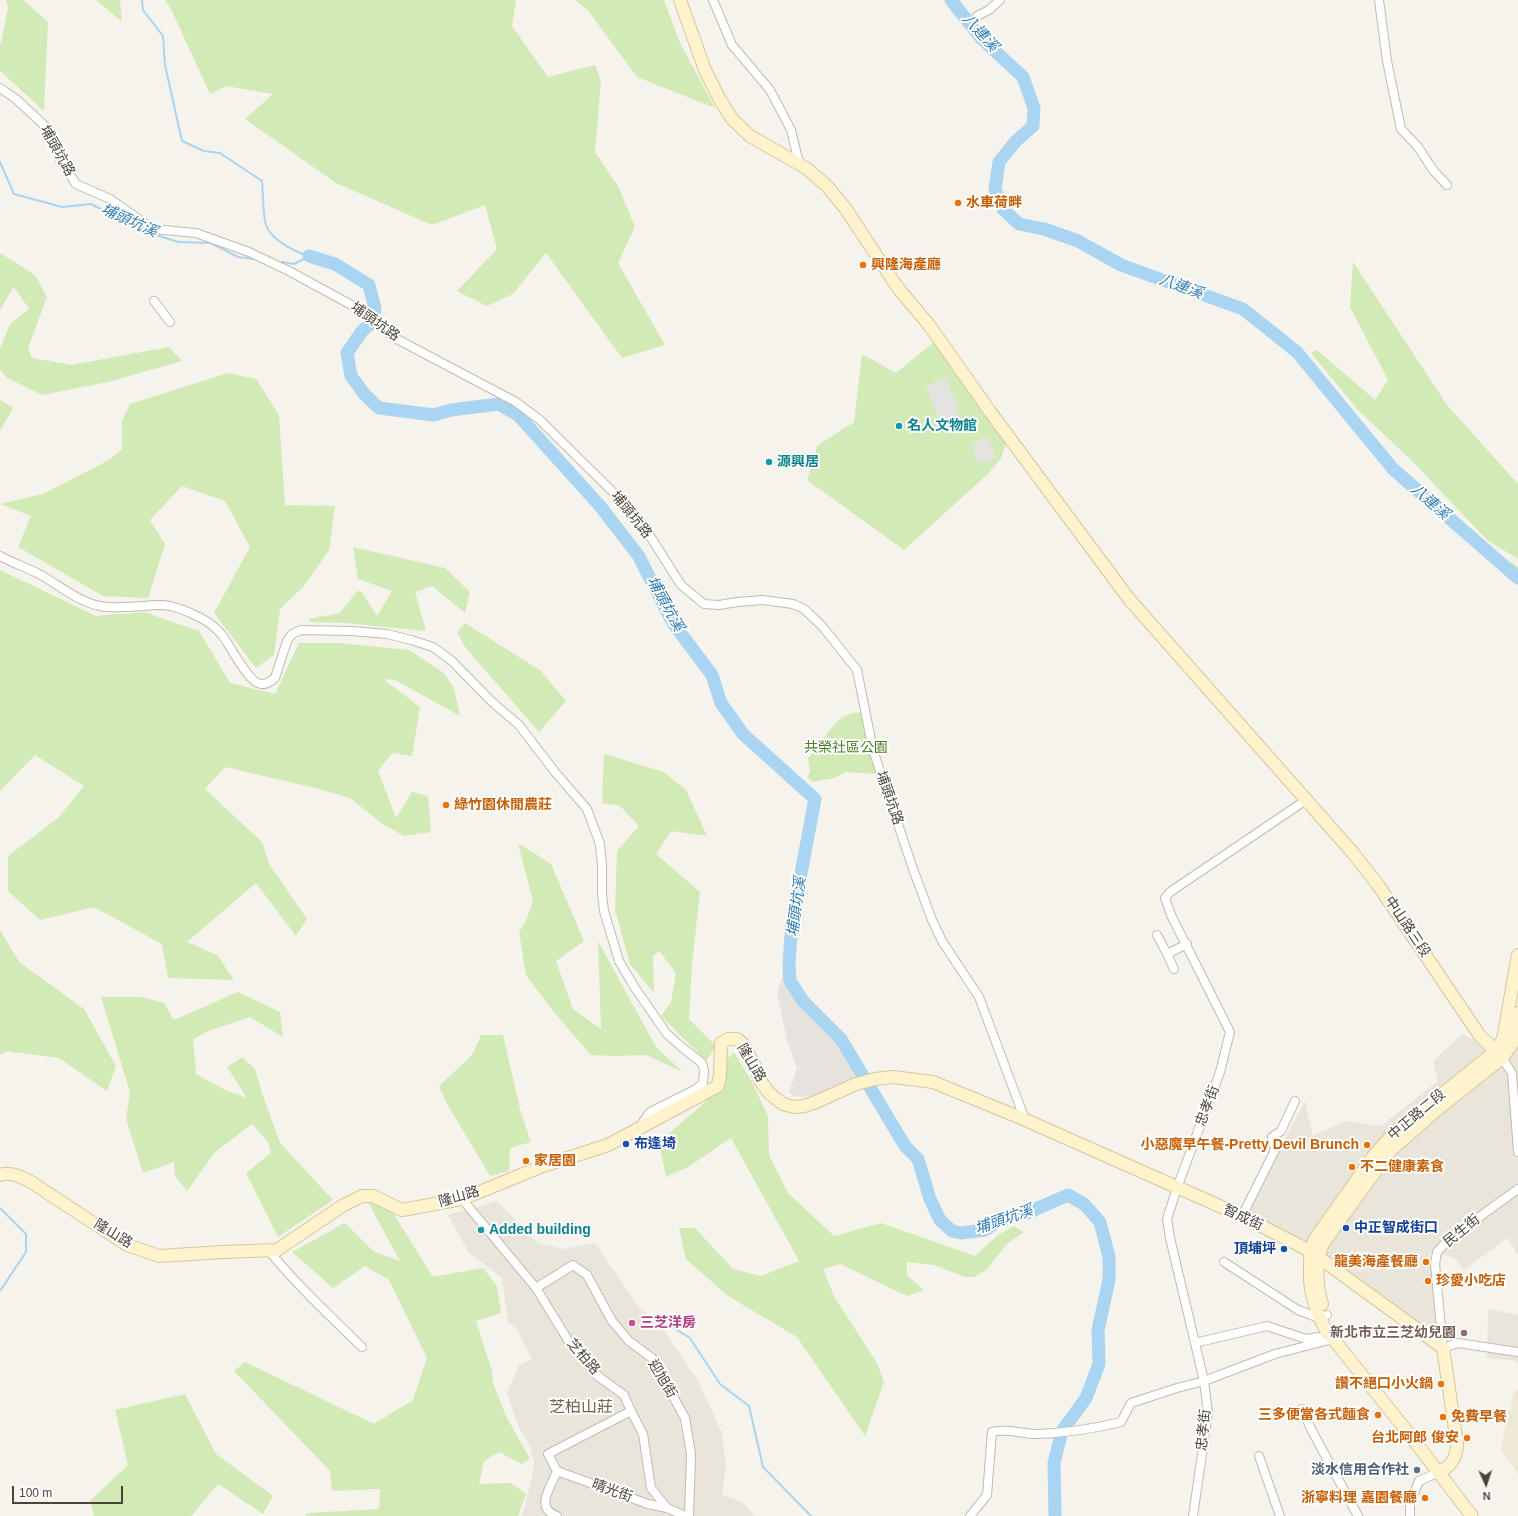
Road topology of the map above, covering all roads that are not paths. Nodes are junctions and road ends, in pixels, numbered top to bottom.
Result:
1 (680, 0) edge
2 (713, 0) edge
3 (1000, 0) edge
4 (1379, 0) edge
5 (977, 16) dead end
6 (0, 88) edge
7 (799, 163) junction
8 (1447, 185) dead end
9 (154, 301) dead end
10 (170, 322) dead end
11 (0, 556) edge
12 (1306, 800) junction
13 (1157, 934) dead end
14 (1186, 944) junction
15 (1167, 954) junction
16 (1518, 955) edge
17 (1174, 969) dead end
18 (1518, 1013) edge
19 (1499, 1055) junction
20 (1295, 1101) dead end
21 (1025, 1120) junction
22 (640, 1126) junction
23 (1518, 1152) edge
24 (0, 1175) edge
25 (1177, 1188) junction
26 (1518, 1189) edge
27 (462, 1199) junction
28 (1242, 1216) junction
29 (269, 1250) junction
30 (1314, 1254) junction
31 (1224, 1262) dead end
32 (536, 1288) junction
33 (1323, 1317) junction
34 (1331, 1337) junction
35 (1195, 1343) junction
36 (362, 1347) dead end
37 (1443, 1348) junction
38 (1518, 1352) edge
39 (1204, 1381) junction
40 (1302, 1409) dead end
41 (631, 1411) junction
42 (1259, 1456) dead end
43 (557, 1471) junction
44 (1442, 1471) junction
45 (668, 1508) junction
46 (557, 1516) edge
47 (685, 1516) edge
48 (689, 1516) edge
49 (970, 1516) edge
50 (1193, 1516) edge
51 (1280, 1516) edge
52 (1358, 1516) edge
53 (1410, 1516) edge
54 (1472, 1516) edge
55 (1481, 1516) edge

1 - 7 street, 中山路三段
2 - 7 street
3 - 5 street
4 - 8 street
6 - 21 street, 埔頭坑路
7 - 12 street, 中山路三段
9 - 10 street
11 - 22 street
12 - 14 street, 忠孝街
12 - 19 street, 中山路三段
13 - 15 street
14 - 15 street
14 - 25 street, 忠孝街
15 - 17 street
16 - 19 street
18 - 19 street
19 - 23 street
19 - 30 street, 中正路二段
20 - 28 street
21 - 22 street, 隆山路
21 - 25 street, 智成街
22 - 27 street, 隆山路
24 - 29 street, 隆山路
25 - 28 street, 智成街
25 - 35 street, 忠孝街
26 - 37 street, 民生街
27 - 29 street, 隆山路
27 - 32 street, 芝柏路
28 - 30 street, 智成街
29 - 36 street
30 - 33 street
30 - 37 street, 智成街
31 - 33 street
32 - 41 street, 芝柏路
32 - 48 street, 迎旭街
33 - 34 street
33 - 44 street
34 - 35 street
34 - 39 street
34 - 44 street
35 - 39 street, 忠孝街
37 - 38 street
37 - 44 street, 民生街
39 - 49 street
39 - 50 street, 忠孝街
40 - 52 street
41 - 43 street
41 - 45 street, 芝柏路
42 - 51 street
43 - 45 street, 晴光街
43 - 46 street
44 - 53 street
44 - 54 street
44 - 55 street
45 - 47 street, 芝柏路

